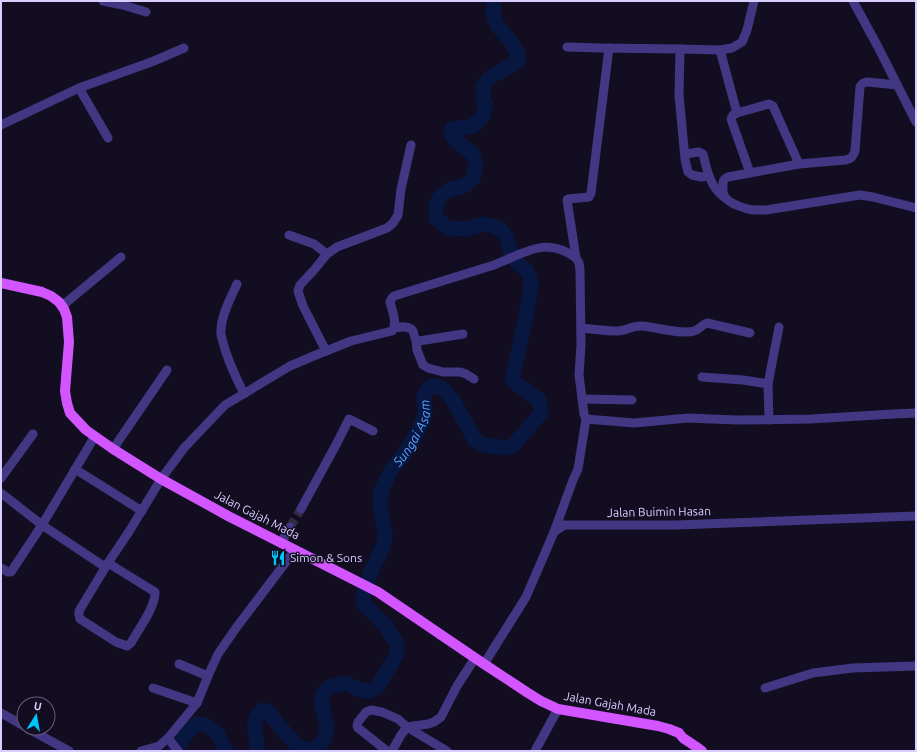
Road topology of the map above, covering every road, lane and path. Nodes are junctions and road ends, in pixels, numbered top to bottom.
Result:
1 (103, 1) edge
2 (754, 1) edge
3 (853, 1) edge
4 (146, 12) dead end
5 (567, 47) dead end
6 (184, 48) dead end
7 (609, 48) junction
8 (680, 49) junction
9 (720, 50) junction
10 (897, 85) junction
11 (79, 88) junction
12 (737, 113) junction
13 (916, 122) edge
14 (1, 125) edge
15 (108, 138) dead end
16 (411, 145) dead end
17 (685, 154) junction
18 (799, 164) junction
19 (750, 173) junction
20 (708, 176) junction
21 (724, 196) junction
22 (916, 208) edge
23 (289, 235) dead end
24 (327, 254) junction
25 (121, 258) dead end
26 (576, 258) junction
27 (1, 283) edge
28 (237, 284) dead end
29 (62, 306) junction
30 (779, 326) dead end
31 (394, 328) junction
32 (581, 328) junction
33 (750, 333) dead end
34 (463, 334) dead end
35 (416, 340) junction
36 (326, 351) junction
37 (167, 370) dead end
38 (702, 377) dead end
39 (474, 379) dead end
40 (768, 384) junction
41 (244, 394) junction
42 (582, 399) junction
43 (632, 400) dead end
44 (916, 413) edge
45 (586, 419) junction
46 (769, 420) junction
47 (373, 431) dead end
48 (33, 434) dead end
49 (95, 436) junction
50 (113, 449) junction
51 (76, 470) junction
52 (1, 478) edge
53 (161, 479) junction
54 (1, 493) edge
55 (301, 509) tunnel mouth
56 (142, 511) junction
57 (916, 516) edge
58 (42, 525) junction
59 (290, 528) tunnel mouth
60 (554, 532) junction
61 (281, 543) junction
62 (295, 550) junction
63 (106, 565) junction
64 (1, 568) edge
65 (475, 658) junction
66 (179, 664) dead end
67 (484, 664) junction
68 (916, 666) edge
69 (208, 676) junction
70 (153, 688) dead end
71 (765, 688) dead end
72 (197, 703) junction
73 (558, 709) junction
74 (1, 713) edge
75 (16, 721) edge
76 (407, 727) junction
77 (42, 736) edge
78 (170, 740) junction
79 (69, 751) edge
80 (141, 751) edge
81 (178, 751) edge
82 (387, 751) edge
83 (392, 751) edge
84 (447, 751) edge
85 (536, 751) edge
86 (702, 751) edge

1 - 4 street
2 - 9 street
3 - 10 street
5 - 7 street
6 - 11 street
7 - 8 street
7 - 26 street
8 - 9 street
8 - 17 street
9 - 12 street
10 - 13 street
10 - 18 street
11 - 14 street
11 - 15 street
12 - 18 street
12 - 19 street
16 - 24 street
17 - 20 street
17 - 20 street
18 - 19 street
19 - 21 street
20 - 21 street
21 - 22 street
23 - 24 street
24 - 36 street
25 - 29 street
26 - 31 street
26 - 32 street
27 - 29 main road
28 - 41 street
29 - 49 main road, Jalan Gajah Mada
30 - 40 street
31 - 35 street
31 - 36 street
32 - 33 street
32 - 42 street
34 - 35 street
35 - 39 street
36 - 41 street
37 - 50 street
38 - 40 street
40 - 46 street
41 - 53 street
42 - 43 street
42 - 45 street
44 - 46 street
45 - 46 street
45 - 60 street
47 - 55 street
48 - 52 street
49 - 50 main road, Jalan Gajah Mada
49 - 51 street
50 - 53 main road, Jalan Gajah Mada
51 - 56 street
51 - 58 street
53 - 56 street
53 - 61 main road, Jalan Gajah Mada
54 - 58 street
56 - 63 street
57 - 60 street, Jalan Buimin Hasan
58 - 63 street
58 - 64 street
59 - 61 street
60 - 67 street
61 - 62 main road, Jalan Gajah Mada
62 - 65 main road, Jalan Gajah Mada
62 - 69 street
63 - 63 street
65 - 67 main road, Jalan Gajah Mada
65 - 76 street
66 - 69 street
67 - 73 main road, Jalan Gajah Mada
68 - 71 street
69 - 72 street
70 - 72 street
72 - 78 street
73 - 85 street
73 - 86 main road, Jalan Gajah Mada
74 - 75 street
76 - 82 street
76 - 83 street
76 - 84 street
77 - 79 street
78 - 80 street
78 - 81 street

